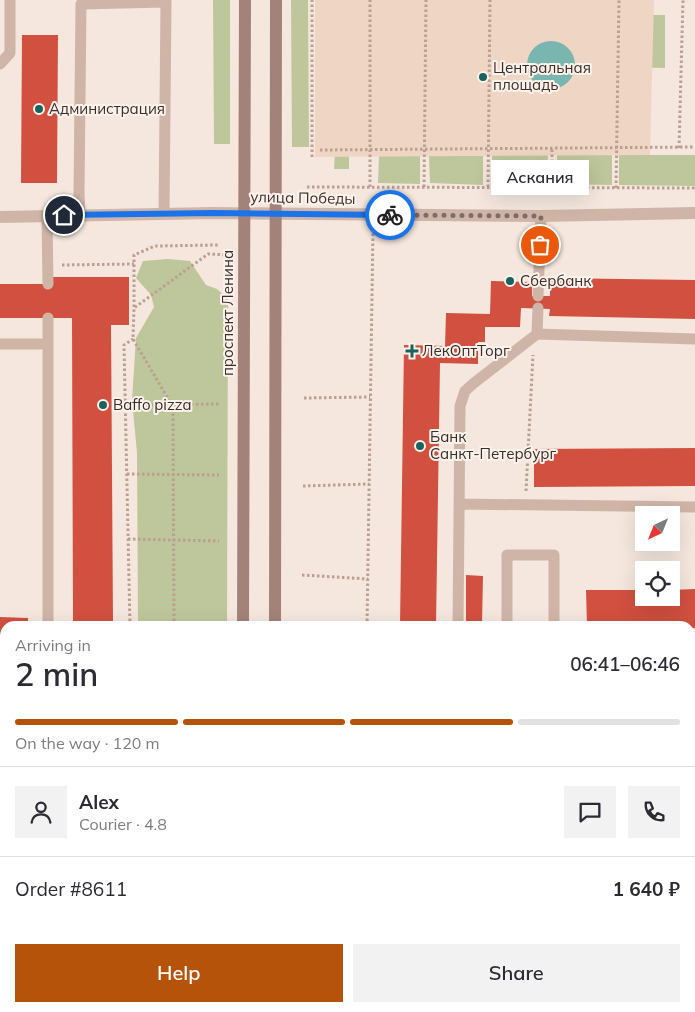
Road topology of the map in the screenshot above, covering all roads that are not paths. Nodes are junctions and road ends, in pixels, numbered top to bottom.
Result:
1 (10, 0) edge
2 (245, 0) edge
3 (276, 0) edge
4 (0, 64) edge
5 (244, 213) junction
6 (276, 213) junction
7 (695, 213) edge
8 (164, 214) junction
9 (80, 215) junction
10 (47, 216) junction
11 (541, 216) junction
12 (0, 217) edge
13 (48, 284) dead end
14 (538, 296) dead end
15 (538, 308) dead end
16 (48, 318) dead end
17 (536, 336) junction
18 (695, 339) edge
19 (0, 344) edge
20 (48, 344) junction
21 (459, 504) junction
22 (695, 507) edge
23 (48, 621) edge
24 (243, 621) edge
25 (275, 621) edge
26 (458, 621) edge
27 (507, 621) edge
28 (554, 621) edge

1 - 4 lane
2 - 5 main road, проспект Ленина
3 - 6 main road
5 - 6 street, улица Победы
5 - 8 street, улица Победы
5 - 24 main road, проспект Ленина
6 - 11 street, улица Победы
6 - 25 main road
7 - 11 street, улица Победы
8 - 9 street, улица Победы
8 - 9 lane
9 - 10 street, улица Победы
10 - 12 street, улица Победы
10 - 13 lane
11 - 14 lane
15 - 17 lane
16 - 20 lane
17 - 18 lane
17 - 21 lane
19 - 20 lane
20 - 23 lane
21 - 22 lane
21 - 26 lane
27 - 28 lane

